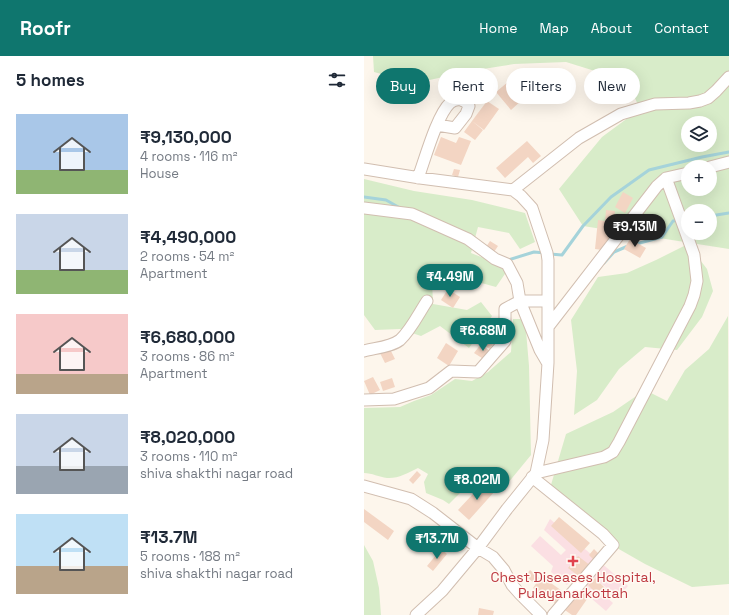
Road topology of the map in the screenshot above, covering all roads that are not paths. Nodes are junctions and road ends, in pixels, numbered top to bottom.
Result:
1 (729, 77) edge
2 (437, 125) dead end
3 (729, 162) edge
4 (717, 165) edge
5 (364, 169) edge
6 (681, 175) edge
7 (418, 178) junction
8 (666, 178) junction
9 (513, 190) junction
10 (364, 208) edge
11 (427, 301) dead end
12 (520, 301) junction
13 (548, 301) junction
14 (548, 326) junction
15 (364, 351) edge
16 (548, 363) junction
17 (364, 400) edge
18 (534, 475) junction
19 (364, 486) edge
20 (478, 548) junction
21 (416, 615) edge
22 (541, 615) edge
23 (554, 615) edge

1 - 9 street
2 - 7 street
3 - 4 street
5 - 7 street
6 - 8 street
7 - 9 street
8 - 14 street
8 - 18 street
9 - 13 street
10 - 12 street
11 - 15 street
12 - 13 street
12 - 16 street
12 - 17 street
13 - 14 street
14 - 16 street
16 - 18 street
18 - 20 street
18 - 23 street
19 - 20 street
20 - 21 street
20 - 22 street

